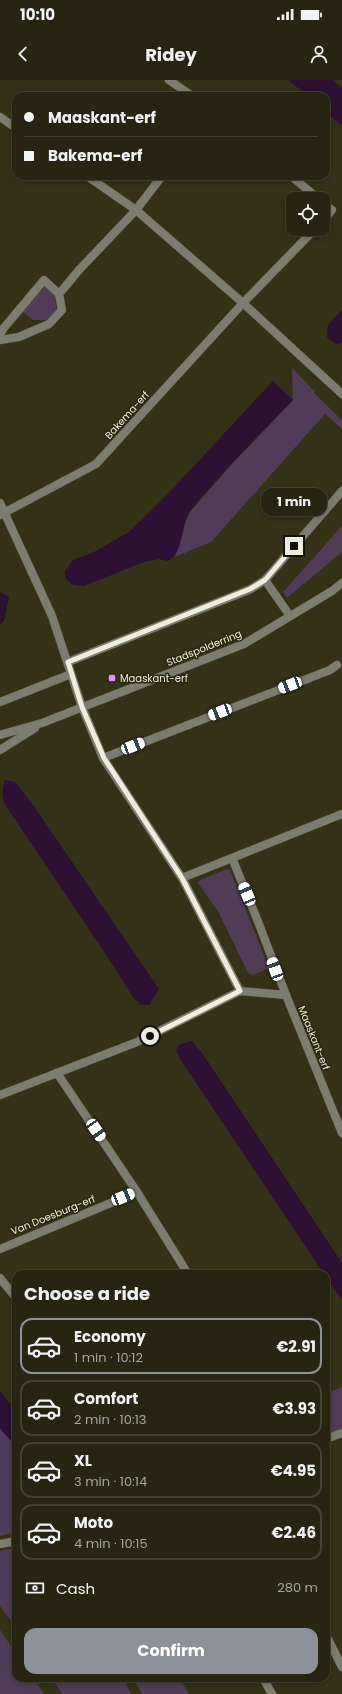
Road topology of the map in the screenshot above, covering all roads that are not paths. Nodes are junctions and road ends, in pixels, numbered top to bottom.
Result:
1 (169, 80) edge
2 (186, 92) edge
3 (0, 117) edge
4 (12, 125) edge
5 (92, 180) edge
6 (159, 180) edge
7 (296, 180) edge
8 (310, 192) edge
9 (136, 210) junction
10 (309, 236) edge
11 (59, 294) junction
12 (243, 303) junction
13 (0, 335) edge
14 (0, 340) edge
15 (342, 394) edge
16 (342, 490) edge
17 (0, 503) edge
18 (3, 514) edge
19 (265, 580) junction
20 (342, 583) edge
21 (290, 616) junction
22 (68, 662) junction
23 (337, 665) dead end
24 (71, 674) junction
25 (0, 702) edge
26 (82, 707) junction
27 (42, 723) junction
28 (0, 735) edge
29 (0, 750) edge
30 (104, 758) junction
31 (342, 814) edge
32 (232, 858) junction
33 (182, 878) junction
34 (240, 991) junction
35 (286, 995) junction
36 (57, 1073) junction
37 (0, 1095) edge
38 (342, 1133) edge
39 (137, 1192) junction
40 (0, 1249) edge
41 (186, 1270) edge
42 (0, 1278) edge
43 (12, 1293) edge
44 (342, 1433) edge
45 (330, 1438) edge
46 (12, 1542) edge
47 (0, 1544) edge
48 (330, 1642) edge
49 (342, 1667) edge
50 (265, 1682) edge
51 (272, 1694) edge

1 - 2 street
3 - 4 street
5 - 9 street
6 - 9 street
7 - 8 street
9 - 11 street
9 - 12 street
10 - 12 street, Bakema-erf
11 - 13 street
11 - 14 street
12 - 15 street
12 - 18 street, Bakema-erf
16 - 19 street
17 - 18 street
18 - 22 street
19 - 21 street
19 - 22 street
20 - 21 street, Stadspolderring
21 - 26 street, Stadspolderring
22 - 24 street
23 - 30 street
24 - 25 street
24 - 26 street
26 - 27 street, Stadspolderring
26 - 30 street
27 - 28 street, Stadspolderring
27 - 29 street, Stadspolderring
30 - 33 street
31 - 32 street
32 - 33 street
32 - 35 street, Maaskant-erf
33 - 34 street
34 - 35 street
34 - 36 street
35 - 38 street, Maaskant-erf
36 - 37 street
36 - 39 street
39 - 40 street, Van Doesburg-erf
39 - 41 street
42 - 43 street
44 - 45 street
46 - 47 street
48 - 49 street
50 - 51 street

